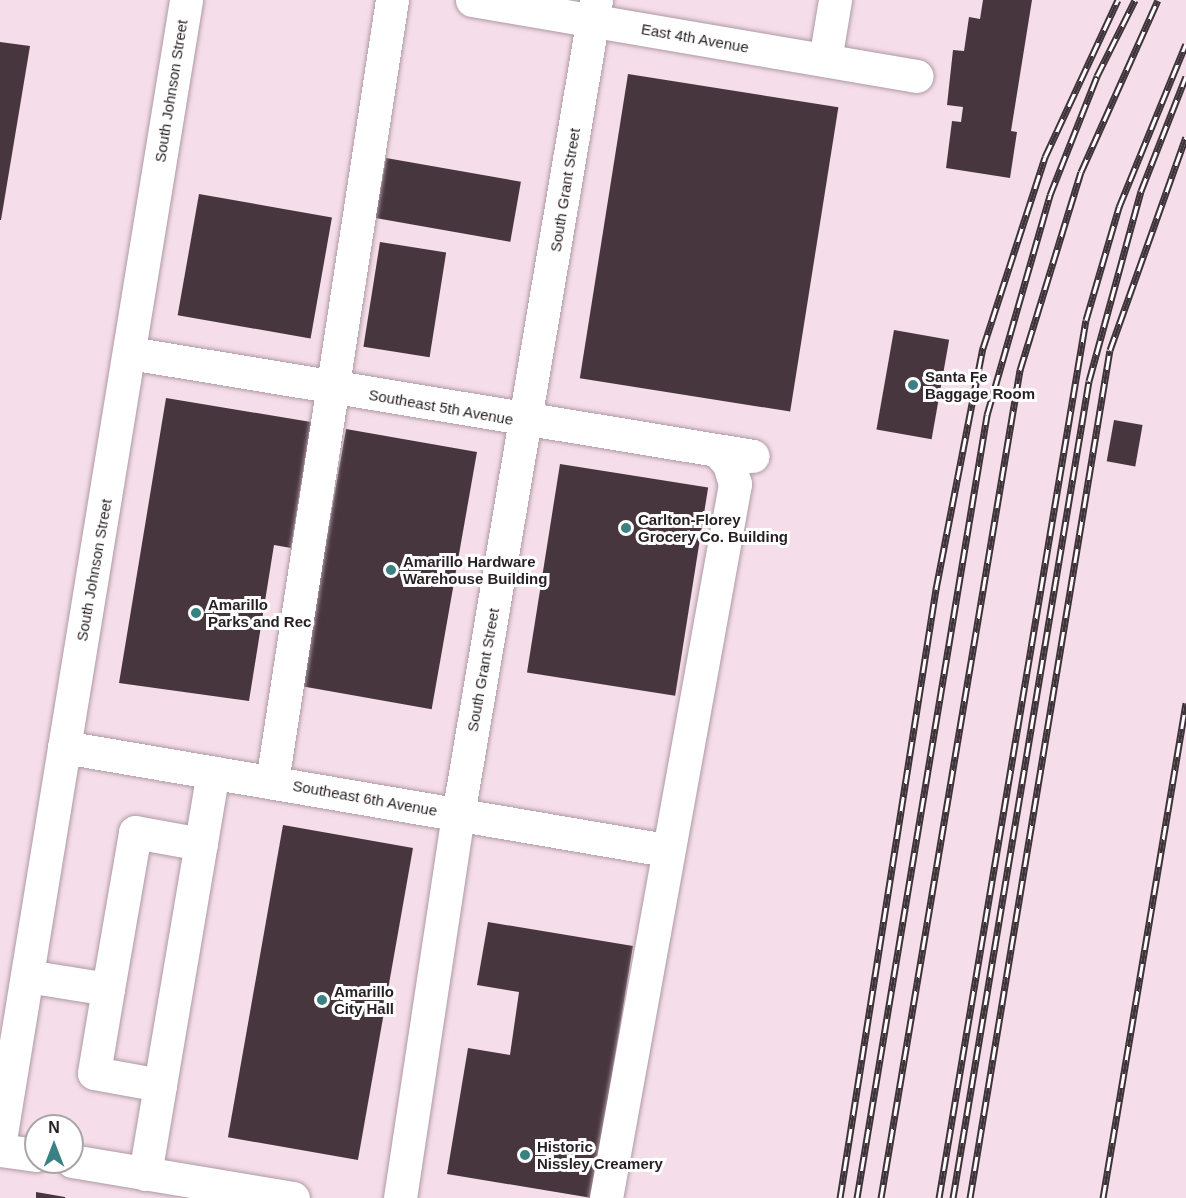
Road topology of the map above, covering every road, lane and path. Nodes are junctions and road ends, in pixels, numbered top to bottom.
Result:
1 (186, 0) edge
2 (392, 0) edge
3 (472, 0) edge
4 (835, 0) edge
5 (595, 10) edge
6 (825, 60) junction
7 (918, 76) dead end
8 (130, 353) junction
9 (329, 388) junction
10 (526, 422) junction
11 (717, 450) junction
12 (753, 456) dead end
13 (64, 747) junction
14 (213, 772) junction
15 (272, 782) junction
16 (458, 815) junction
17 (201, 844) junction
18 (665, 850) junction
19 (27, 976) junction
20 (108, 989) junction
21 (159, 1085) junction
22 (0, 1140) edge
23 (0, 1149) edge
24 (24, 1153) edge
25 (84, 1163) edge
26 (145, 1173) junction
27 (202, 1191) edge
28 (293, 1198) edge
29 (400, 1198) edge
30 (606, 1198) edge

1 - 8 street, South Johnson Street
2 - 9 street
3 - 5 street, East 4th Avenue
4 - 6 street
5 - 6 street, East 4th Avenue
5 - 10 street, South Grant Street
6 - 7 street, East 4th Avenue
8 - 9 street, Southeast 5th Avenue
8 - 13 street, South Johnson Street
9 - 10 street, Southeast 5th Avenue
9 - 15 street
10 - 11 street, Southeast 5th Avenue
10 - 16 street, South Grant Street
11 - 12 street, Southeast 5th Avenue
11 - 18 street
13 - 14 street, Southeast 6th Avenue
13 - 19 street, South Johnson Street
14 - 15 street, Southeast 6th Avenue
14 - 17 street
15 - 16 street, Southeast 6th Avenue
16 - 18 street, Southeast 6th Avenue
16 - 29 street, South Grant Street
17 - 20 street
17 - 21 street
18 - 30 street
19 - 20 street
19 - 22 street, South Johnson Street
20 - 21 street
21 - 26 street
23 - 24 street
25 - 26 street
26 - 27 street
27 - 28 street

